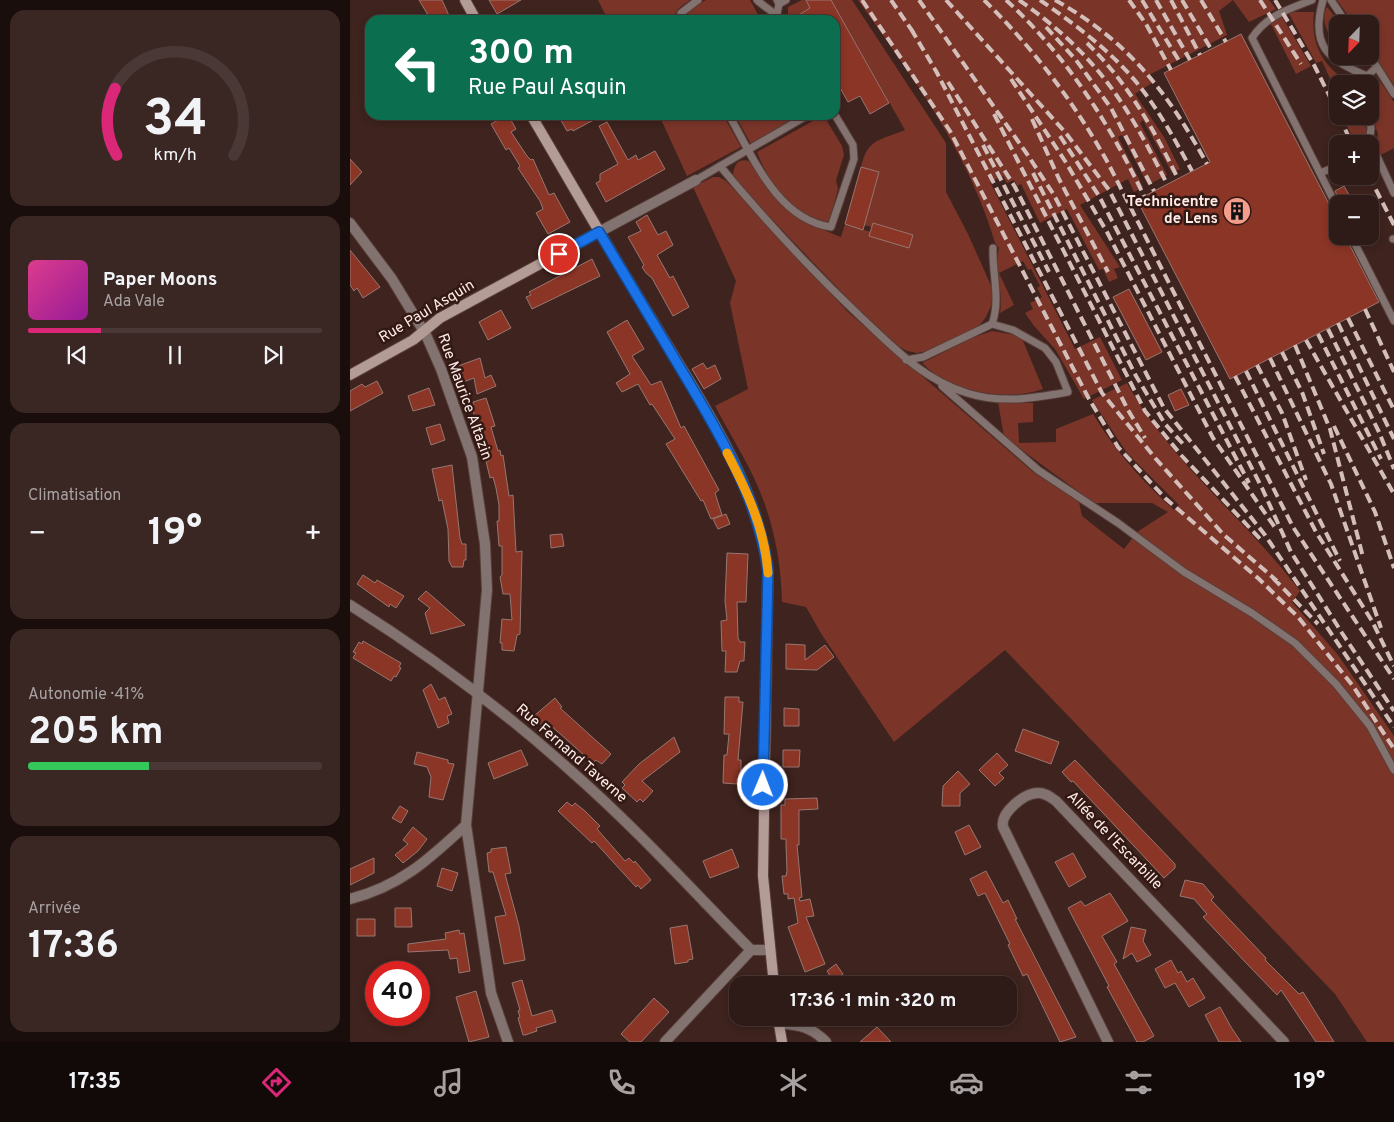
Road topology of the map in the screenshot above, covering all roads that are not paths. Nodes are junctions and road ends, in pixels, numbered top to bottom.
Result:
1 (465, 0) edge
2 (698, 0) edge
3 (756, 0) edge
4 (786, 0) edge
5 (1312, 0) edge
6 (1323, 0) edge
7 (1331, 0) edge
8 (778, 2) edge
9 (473, 15) edge
10 (681, 15) edge
11 (775, 15) edge
12 (778, 15) edge
13 (1341, 15) edge
14 (1377, 67) joint
15 (1365, 75) edge
16 (1368, 75) edge
17 (1394, 94) edge
18 (534, 120) edge
19 (732, 120) edge
20 (799, 120) edge
21 (838, 120) edge
22 (749, 149) junction
23 (1379, 162) edge
24 (720, 166) junction
25 (1329, 170) edge
26 (1320, 174) junction
27 (696, 180) joint
28 (1394, 193) edge
29 (1331, 195) edge
30 (350, 223) edge
31 (599, 232) junction
32 (1356, 245) edge
33 (993, 248) dead end
34 (1394, 321) edge
35 (992, 324) junction
36 (424, 330) junction
37 (906, 360) junction
38 (350, 375) edge
39 (938, 382) junction
40 (350, 605) edge
41 (479, 693) junction
42 (1394, 770) edge
43 (466, 825) junction
44 (350, 899) edge
45 (751, 950) junction
46 (770, 950) junction
47 (773, 976) edge
48 (780, 1026) edge
49 (804, 1026) edge
50 (508, 1042) edge
51 (665, 1042) edge
52 (782, 1042) edge
53 (826, 1042) edge
54 (1108, 1042) edge
55 (1284, 1042) edge

1 - 9 street
2 - 10 lane
3 - 11 lane
4 - 8 lane
5 - 26 lane
6 - 15 lane
7 - 13 lane
8 - 12 lane
14 - 16 lane
14 - 17 lane
18 - 31 street
19 - 22 lane
20 - 22 lane
21 - 22 lane
22 - 24 lane
23 - 28 lane
24 - 27 lane
24 - 37 lane
25 - 26 lane
26 - 29 lane
27 - 31 street
30 - 36 street, Rue Maurice Altazin
31 - 36 street, Rue Paul Asquin
31 - 46 street
32 - 34 lane
33 - 35 lane
35 - 37 lane
35 - 39 lane
36 - 38 street, Rue Paul Asquin
36 - 41 street, Rue Maurice Altazin
37 - 39 lane
39 - 42 lane
40 - 41 street, Rue Fernand Taverne
41 - 43 street, Rue Maurice Altazin
41 - 45 street, Rue Fernand Taverne
43 - 44 street
43 - 50 street, Rue Maurice Altazin
45 - 46 street
45 - 51 street
46 - 47 street
48 - 52 street
49 - 53 street
54 - 55 street, Allée de l'Escarbille

